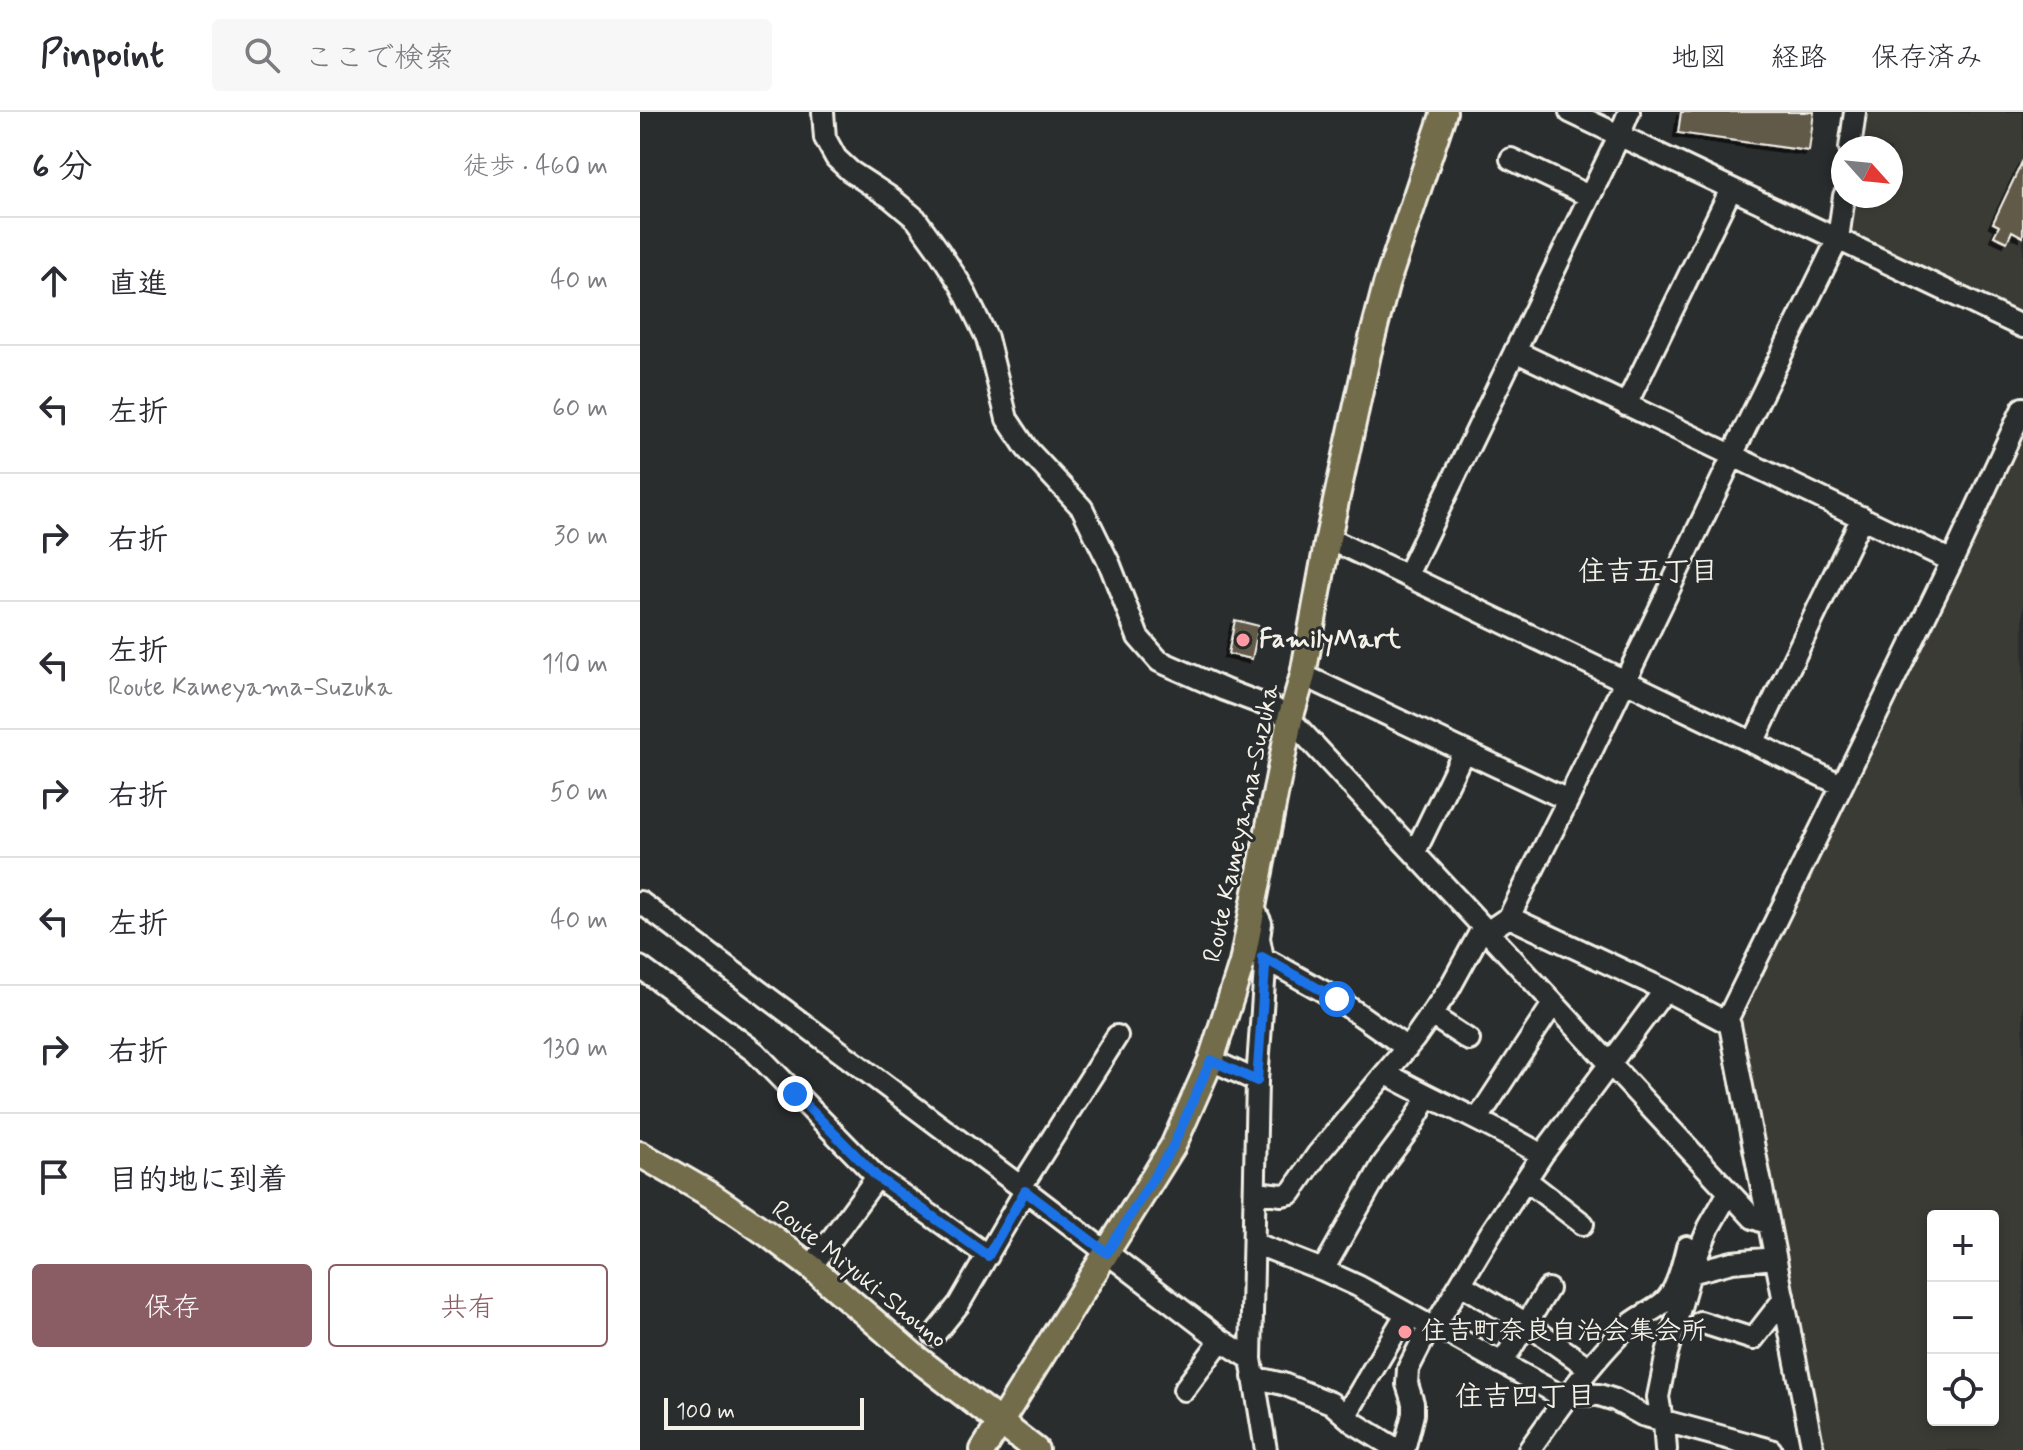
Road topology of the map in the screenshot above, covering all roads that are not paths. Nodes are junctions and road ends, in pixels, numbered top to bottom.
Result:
1 (823, 112) edge
2 (1444, 112) edge
3 (1570, 112) edge
4 (1629, 112) edge
5 (1855, 112) edge
6 (1619, 136) junction
7 (1852, 136) edge
8 (1511, 159) dead end
9 (1731, 189) junction
10 (1589, 196) junction
11 (1842, 208) edge
12 (1838, 239) junction
13 (2023, 327) edge
14 (1515, 351) junction
15 (1626, 405) junction
16 (2023, 408) edge
17 (1733, 456) junction
18 (1862, 517) junction
19 (1328, 538) junction
20 (1952, 561) junction
21 (1407, 575) junction
22 (1303, 675) junction
23 (1624, 681) junction
24 (1290, 719) junction
25 (1753, 743) junction
26 (1464, 751) junction
27 (1841, 785) junction
28 (1568, 800) junction
29 (1415, 852) junction
30 (640, 902) edge
31 (1254, 908) junction
32 (1509, 917) junction
33 (1485, 929) junction
34 (1262, 957) junction
35 (640, 967) edge
36 (1665, 990) junction
37 (1553, 1004) junction
38 (1431, 1015) junction
39 (1726, 1022) junction
40 (1117, 1036) dead end
41 (1469, 1040) dead end
42 (1407, 1048) junction
43 (1211, 1060) junction
44 (1609, 1064) junction
45 (1387, 1074) junction
46 (1257, 1081) junction
47 (1428, 1097) junction
48 (1477, 1120) junction
49 (640, 1154) edge
50 (1542, 1155) junction
51 (877, 1177) junction
52 (1526, 1180) junction
53 (1023, 1189) junction
54 (1256, 1192) junction
55 (1729, 1192) junction
56 (1583, 1224) dead end
57 (1769, 1224) junction
58 (1254, 1243) junction
59 (1687, 1247) dead end
60 (1107, 1253) junction
61 (988, 1256) junction
62 (1775, 1258) junction
63 (811, 1267) junction
64 (1323, 1270) junction
65 (1686, 1272) junction
66 (1461, 1284) junction
67 (1548, 1289) dead end
68 (1784, 1299) junction
69 (1406, 1314) junction
70 (1700, 1322) dead end
71 (1527, 1324) junction
72 (1432, 1326) junction
73 (934, 1335) dead end
74 (1221, 1340) junction
75 (1502, 1363) junction
76 (1252, 1368) junction
77 (1589, 1368) junction
78 (1184, 1390) dead end
79 (1566, 1396) junction
80 (1346, 1415) junction
81 (1663, 1421) junction
82 (1000, 1424) junction
83 (983, 1450) edge
84 (1036, 1450) edge
85 (1266, 1450) edge
86 (1398, 1450) edge
87 (1404, 1450) edge
88 (1529, 1450) edge
89 (1666, 1450) edge
90 (1771, 1450) edge
91 (1813, 1450) edge

1 - 24 street
2 - 19 main road, Route Kameyama-Suzuka
3 - 6 street
4 - 6 street
5 - 7 street
6 - 9 street
6 - 10 street
8 - 10 street
9 - 12 street
9 - 15 street
10 - 14 street
11 - 12 street
12 - 13 street
12 - 17 street
14 - 15 street
14 - 21 street
15 - 17 street
16 - 20 street
17 - 18 street
17 - 23 street
18 - 20 street
18 - 25 street
19 - 21 street
19 - 22 main road, Route Kameyama-Suzuka
20 - 27 street
21 - 23 street
22 - 24 main road, Route Kameyama-Suzuka
22 - 26 street
23 - 25 street
23 - 28 street
24 - 29 street
24 - 31 main road, Route Kameyama-Suzuka
25 - 27 street
26 - 28 street
26 - 29 street
27 - 39 street
28 - 32 street
29 - 33 street
30 - 53 street
31 - 34 street
31 - 43 main road, Route Kameyama-Suzuka
32 - 33 street
32 - 36 street
33 - 37 street
33 - 38 street
34 - 42 street
34 - 46 street
35 - 51 street
36 - 39 street
36 - 44 street
37 - 44 street
37 - 48 street
38 - 41 street
38 - 42 street
39 - 57 street
40 - 53 street
42 - 45 street
43 - 46 street
43 - 60 main road, Route Kameyama-Suzuka
44 - 50 street
44 - 55 street
45 - 47 street
45 - 54 street
46 - 54 street
47 - 48 street
47 - 64 street
48 - 50 street
49 - 63 main road, Route Miyuki-Shouno
50 - 52 street
51 - 61 street
51 - 63 street
52 - 56 street
52 - 66 street
53 - 60 street
53 - 61 street
54 - 58 street
55 - 57 street
55 - 65 street
57 - 62 street
58 - 64 street
58 - 76 street
59 - 65 street
60 - 74 street
60 - 82 main road, Route Kameyama-Suzuka
61 - 73 street
62 - 65 street
62 - 68 street
63 - 82 main road, Route Miyuki-Shouno
64 - 69 street
65 - 77 street
65 - 81 street
66 - 71 street
66 - 72 street
67 - 71 street
68 - 70 street
68 - 91 street
69 - 72 street
69 - 80 street
71 - 75 street
71 - 77 street
72 - 75 street
72 - 87 street
74 - 76 street
74 - 78 street
75 - 79 street
76 - 80 street
76 - 85 street
77 - 79 street
79 - 81 street
79 - 88 street
80 - 86 street
81 - 89 street
81 - 90 street
82 - 83 main road, Route Kameyama-Suzuka
82 - 84 main road, Route Miyuki-Shouno

